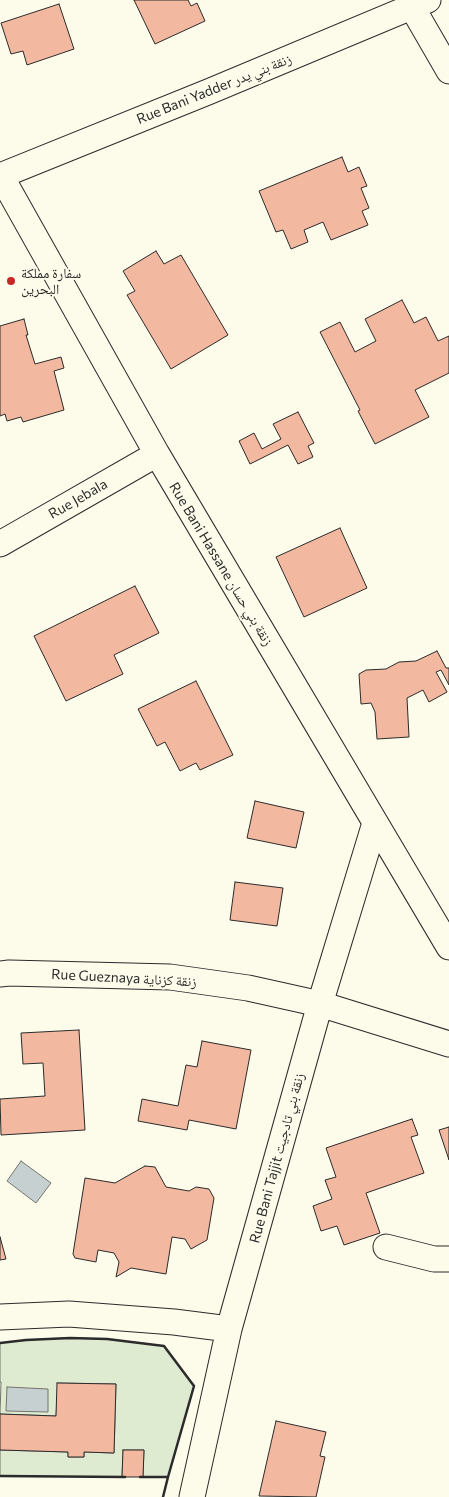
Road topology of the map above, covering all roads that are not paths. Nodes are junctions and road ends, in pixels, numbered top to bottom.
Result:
1 (420, 3) edge
2 (449, 71) edge
3 (0, 176) edge
4 (156, 454) junction
5 (0, 544) edge
6 (375, 823) junction
7 (449, 947) edge
8 (0, 974) edge
9 (320, 1004) junction
10 (449, 1044) edge
11 (386, 1247) dead end
12 (449, 1259) edge
13 (0, 1317) edge
14 (229, 1329) junction
15 (192, 1497) edge

1 - 2 street
1 - 3 street, Rue Bani Yadder زنقة بني يدر
3 - 4 street, Rue Bani Hassane زنقة بني حسان
4 - 5 street, Rue Jebala
4 - 6 street, Rue Bani Hassane زنقة بني حسان
6 - 7 street, Rue Bani Hassane زنقة بني حسان
6 - 9 street, Rue Bani Tajjit زنقة بني تادجيت
8 - 9 street, Rue Gueznaya زنقة كزناية
9 - 10 street, Rue Gueznaya زنقة كزناية
9 - 14 street, Rue Bani Tajjit زنقة بني تادجيت
11 - 12 street
13 - 14 street
14 - 15 street, Rue Bani Tajjit زنقة بني تادجيت

